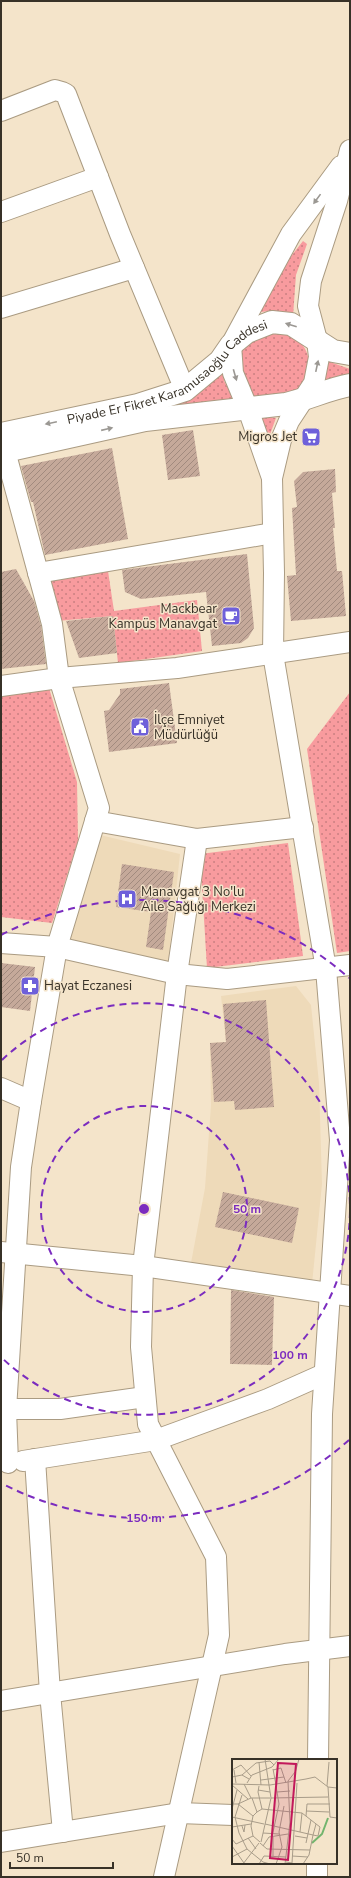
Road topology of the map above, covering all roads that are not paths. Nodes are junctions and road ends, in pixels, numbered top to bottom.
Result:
1 (1, 111) edge
2 (349, 153) edge
3 (98, 177) junction
4 (1, 212) edge
5 (134, 268) junction
6 (1, 308) edge
7 (317, 340) junction
8 (231, 345) junction
9 (350, 354) edge
10 (350, 385) edge
11 (185, 390) junction
12 (304, 400) junction
13 (248, 409) junction
14 (2, 446) edge
15 (272, 478) junction
16 (273, 533) junction
17 (38, 573) junction
18 (350, 642) edge
19 (273, 654) junction
20 (59, 678) junction
21 (1, 686) edge
22 (95, 821) junction
23 (303, 827) junction
24 (197, 839) junction
25 (1, 943) edge
26 (57, 947) junction
27 (350, 965) edge
28 (326, 969) junction
29 (178, 974) junction
30 (1, 1088) edge
31 (31, 1101) junction
32 (8, 1253) edge
33 (143, 1266) junction
34 (330, 1293) junction
35 (350, 1296) edge
36 (324, 1374) junction
37 (145, 1397) junction
38 (4, 1409) edge
39 (156, 1440) junction
40 (35, 1459) junction
41 (5, 1463) edge
42 (350, 1646) edge
43 (319, 1649) junction
44 (212, 1667) junction
45 (50, 1693) junction
46 (1, 1701) edge
47 (318, 1759) edge
48 (179, 1813) junction
49 (232, 1815) edge
50 (63, 1832) junction
51 (1, 1842) edge
52 (317, 1864) edge
53 (164, 1877) edge
54 (317, 1877) edge

1 - 3 street
2 - 7 street
2 -> 8 street
3 - 4 street
3 - 5 street
5 - 6 street
5 - 11 street
7 -> 8 main road, Piyade Er Fikret Karamusaoğlu Caddesi
7 - 9 main road, Piyade Er Fikret Karamusaoğlu Caddesi
12 -> 7 street
8 - 11 main road, Piyade Er Fikret Karamusaoğlu Caddesi
8 -> 13 street
10 - 12 main road, Piyade Er Fikret Karamusaoğlu Caddesi
11 -> 14 main road, Piyade Er Fikret Karamusaoğlu Caddesi
12 - 13 main road, Piyade Er Fikret Karamusaoğlu Caddesi
12 - 15 street
14 -> 13 main road, Piyade Er Fikret Karamusaoğlu Caddesi
13 - 15 street
14 - 17 street
15 - 16 street
16 - 17 street
16 - 19 street
17 - 20 street
18 - 19 street
19 - 20 street
19 - 23 street
20 - 21 street
20 - 22 street
22 - 24 street
22 - 26 street
23 - 24 street
23 - 28 street
24 - 29 street
25 - 26 street
26 - 29 street
26 - 31 street
27 - 28 street
28 - 29 street
28 - 34 street
29 - 33 street
30 - 31 street
31 - 32 street
32 - 33 street
32 - 38 street
33 - 34 street
33 - 37 street
34 - 35 street
34 - 36 street
36 - 39 street
36 - 43 street
37 - 38 street
37 - 39 street
38 - 41 street
39 - 40 street
39 - 44 street
40 - 41 street
40 - 45 street
42 - 43 street
43 - 44 street
43 - 47 street
44 - 45 street
44 - 48 street
45 - 46 street
45 - 50 street
48 - 49 street
48 - 50 street
48 - 53 street
50 - 51 street
52 - 54 street

